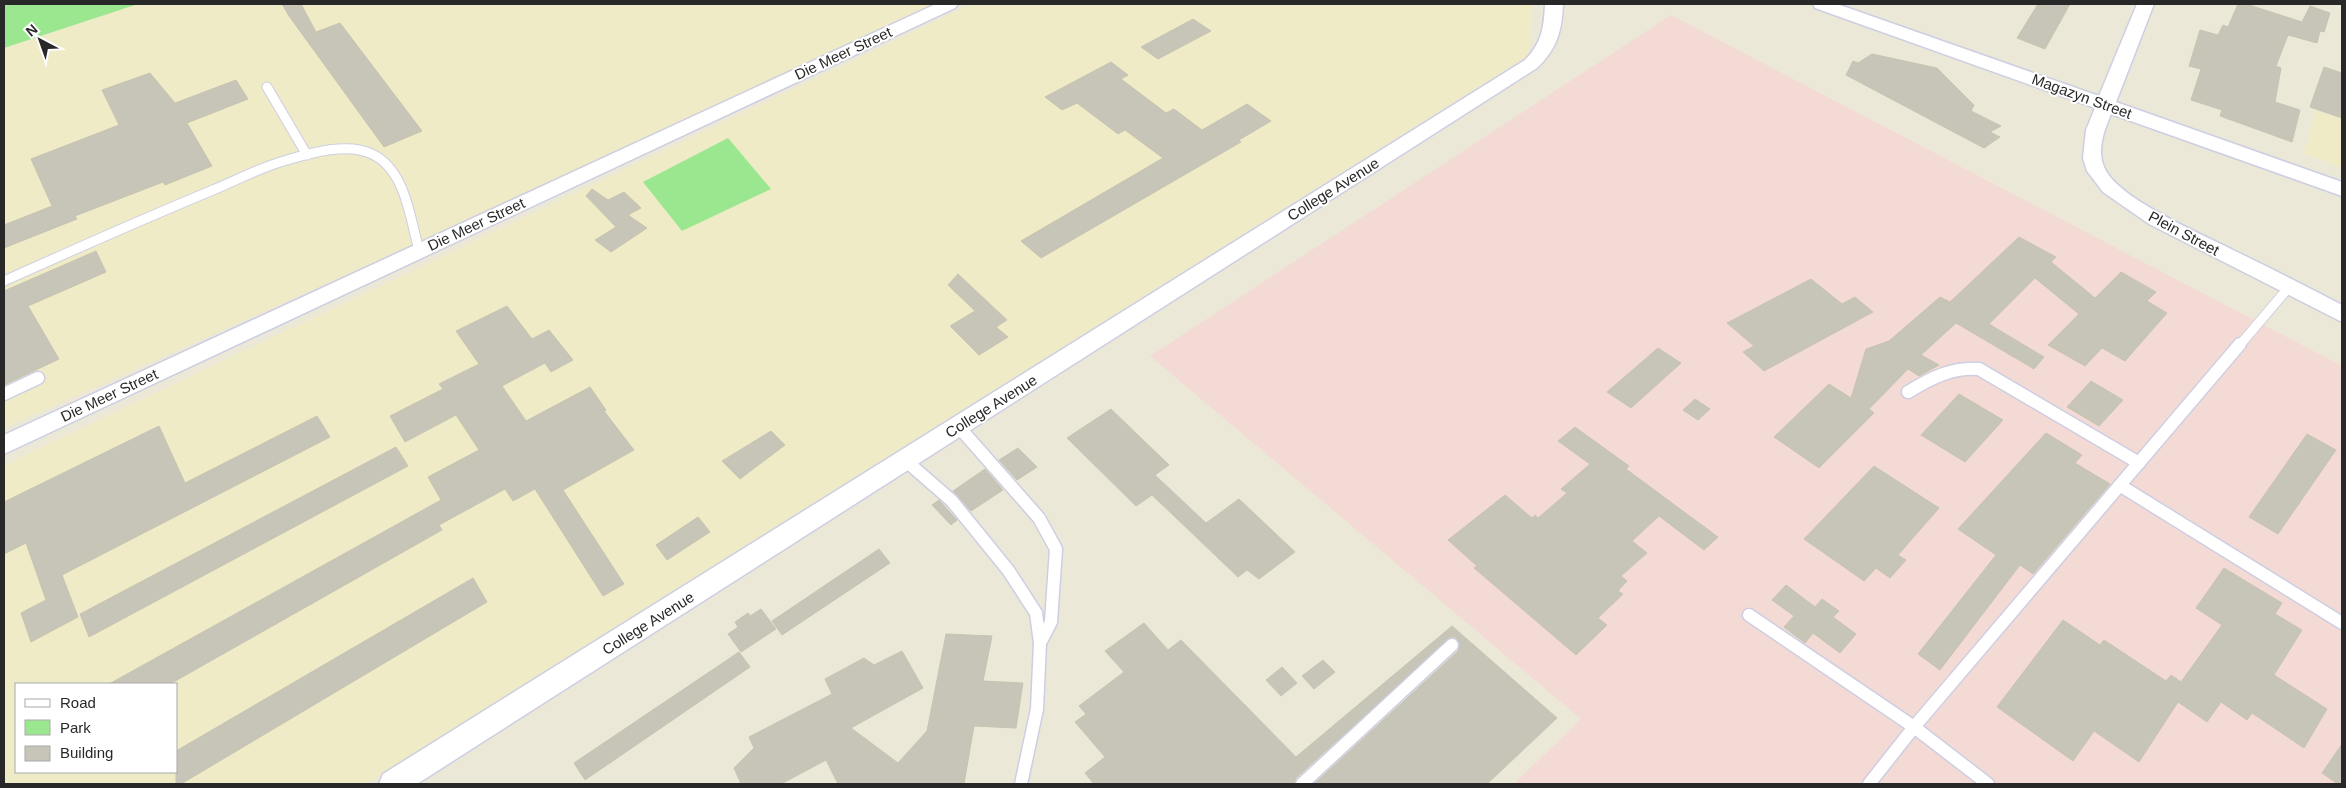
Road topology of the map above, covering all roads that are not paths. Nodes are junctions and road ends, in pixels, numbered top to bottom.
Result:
1 (949, 4) edge
2 (1554, 4) edge
3 (1821, 4) edge
4 (2146, 4) edge
5 (267, 86) dead end
6 (2105, 104) junction
7 (307, 155) junction
8 (2342, 189) edge
9 (419, 250) junction
10 (4, 281) edge
11 (2289, 287) junction
12 (2342, 314) edge
13 (38, 378) dead end
14 (1908, 392) dead end
15 (4, 394) edge
16 (958, 426) junction
17 (4, 445) edge
18 (905, 460) junction
19 (2138, 463) junction
20 (2121, 486) junction
21 (1749, 615) dead end
22 (2342, 623) edge
23 (1040, 643) junction
24 (1452, 645) dead end
25 (1914, 727) junction
26 (393, 784) edge
27 (1021, 784) edge
28 (1302, 784) edge
29 (1869, 784) edge
30 (1988, 784) edge

1 - 9 street, Die Meer Street
2 - 16 street, College Avenue
3 - 6 street, Magazyn Street
4 - 6 street, Plein Street
5 - 7 lane
6 - 8 street, Magazyn Street
6 - 11 street, Plein Street
7 - 9 lane
7 - 10 lane
9 - 17 street, Die Meer Street
11 - 12 street, Plein Street
11 - 19 lane
13 - 15 lane
14 - 19 lane
16 - 18 street, College Avenue
16 - 23 lane
18 - 23 lane
18 - 26 street, College Avenue
19 - 20 lane
20 - 22 lane
20 - 25 lane
21 - 25 lane
23 - 27 lane
24 - 28 lane
25 - 29 lane
25 - 30 lane

